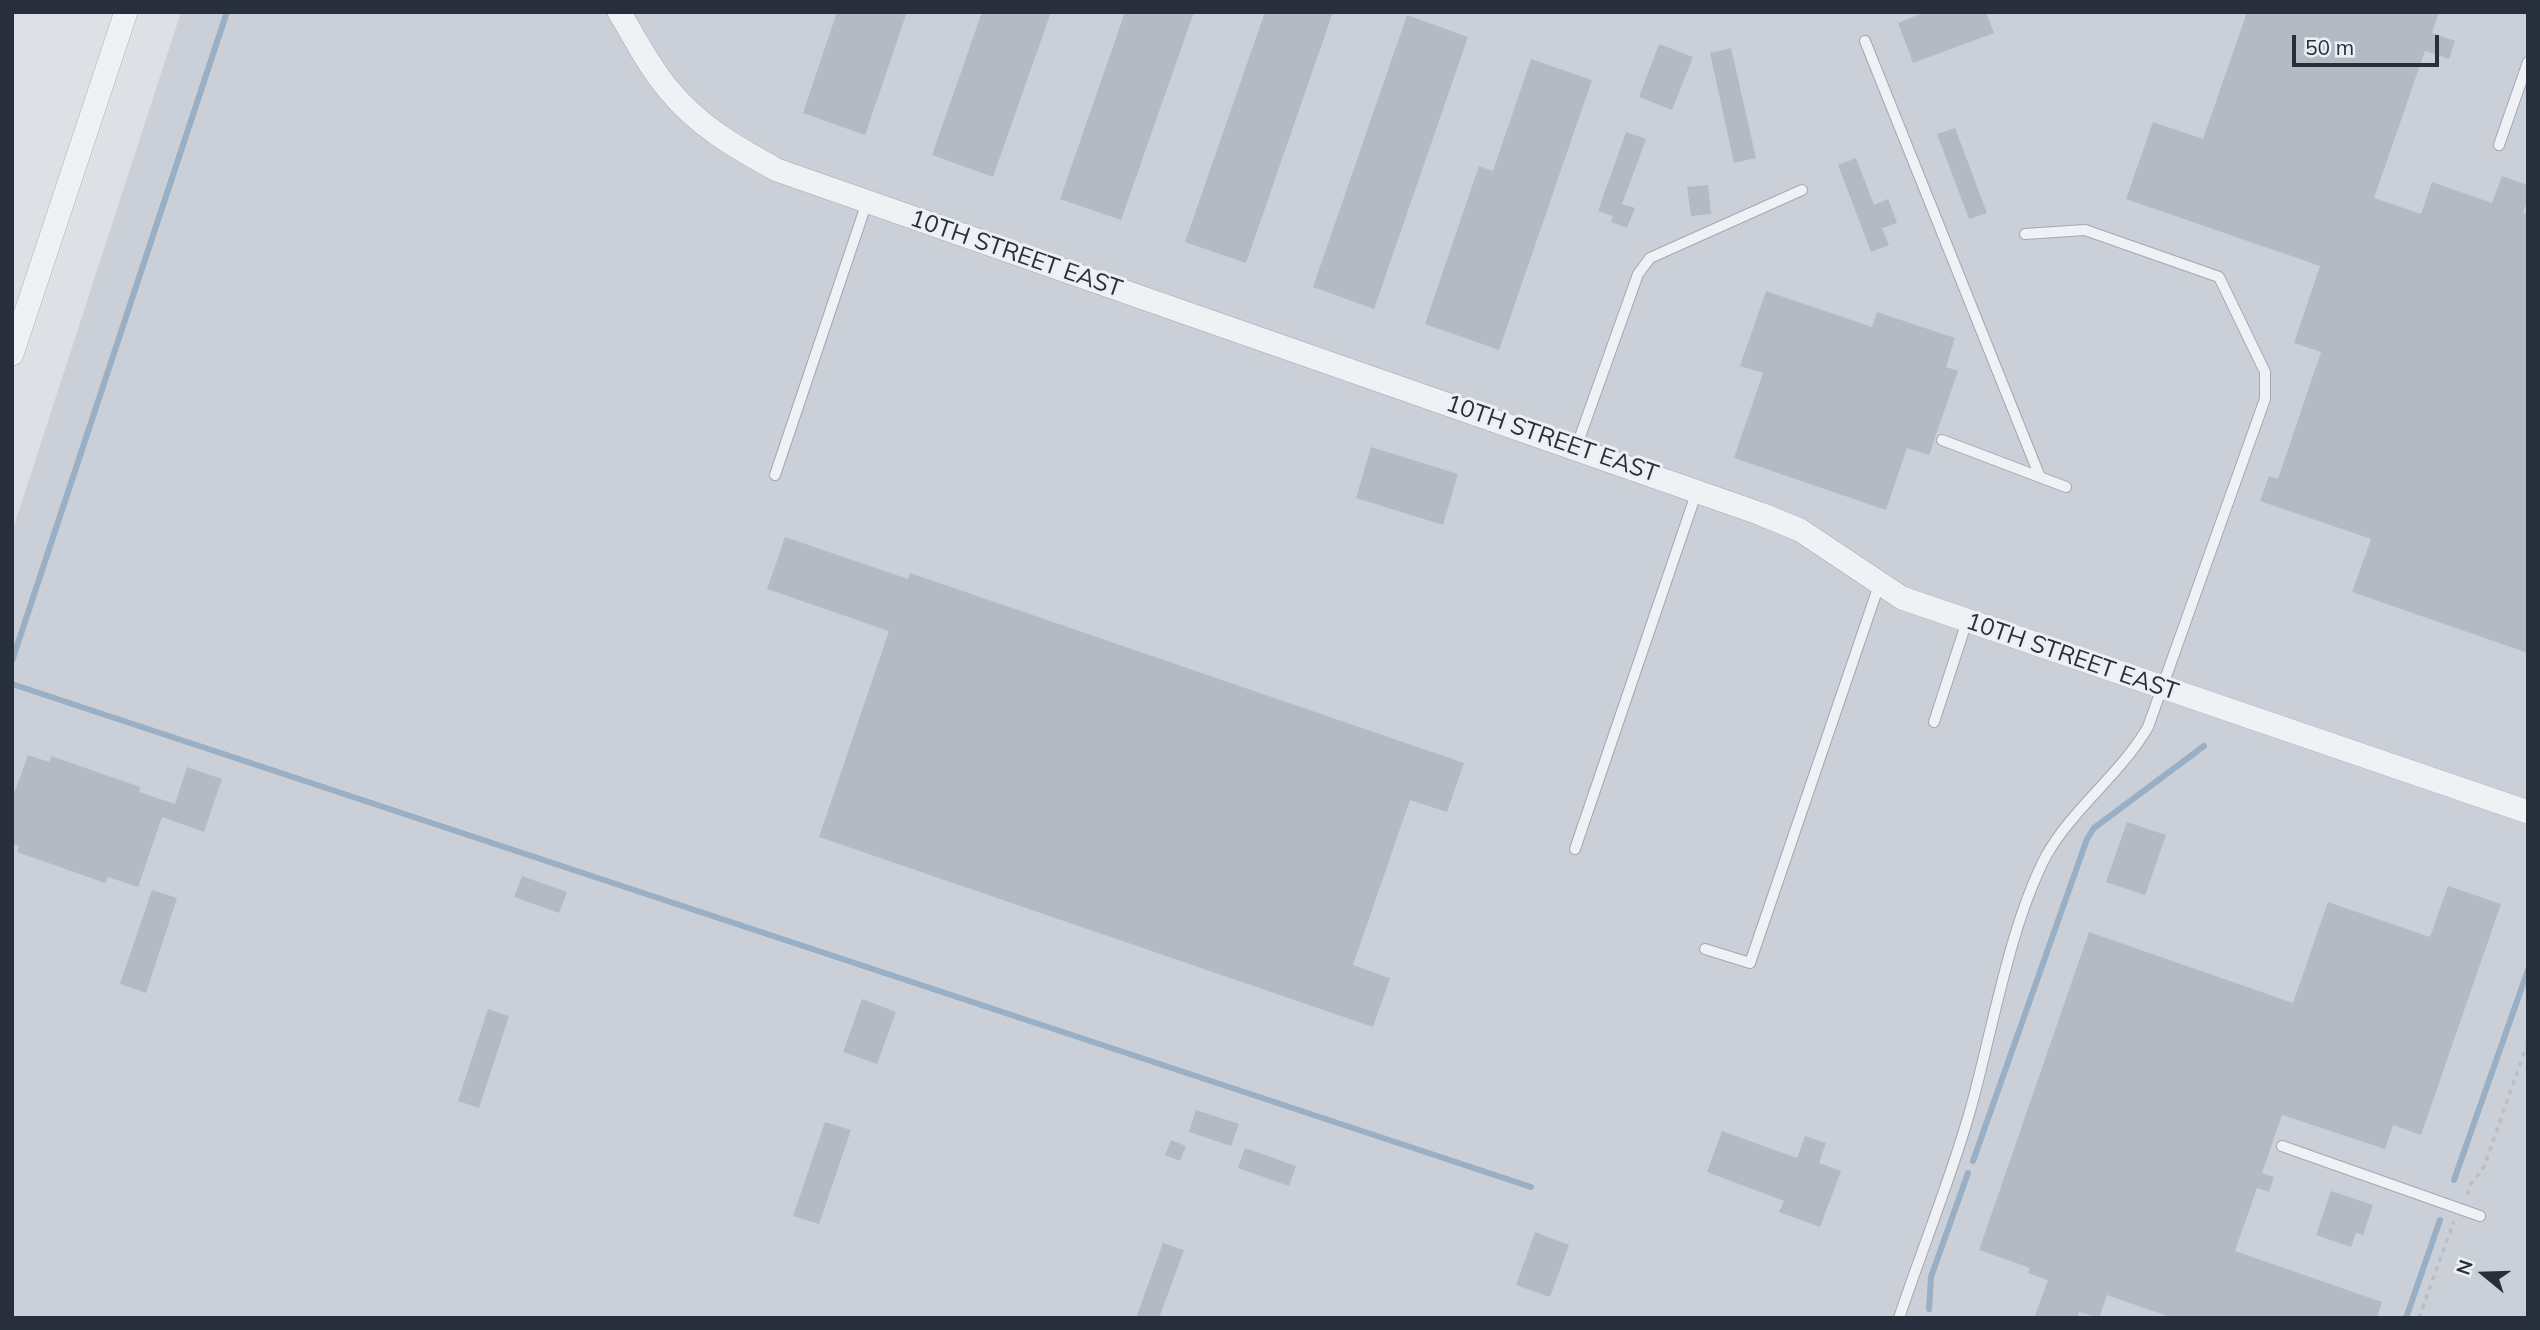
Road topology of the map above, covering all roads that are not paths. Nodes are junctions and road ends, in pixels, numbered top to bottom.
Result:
1 (126, 12) edge
2 (619, 12) edge
3 (1865, 41) dead end
4 (2528, 62) edge
5 (2499, 145) dead end
6 (1802, 190) dead end
7 (867, 202) junction
8 (2025, 234) dead end
9 (12, 354) edge
10 (1942, 440) dead end
11 (1576, 448) junction
12 (775, 475) dead end
13 (2040, 477) junction
14 (2066, 486) dead end
15 (1697, 491) junction
16 (1880, 585) junction
17 (1967, 621) junction
18 (2162, 688) junction
19 (1934, 722) dead end
20 (2528, 812) edge
21 (1575, 849) dead end
22 (1706, 948) dead end
23 (2282, 1146) dead end
24 (2480, 1216) dead end
25 (1899, 1318) edge

1 - 9 street
2 - 7 street, 10TH STREET EAST
3 - 13 lane
4 - 5 lane
6 - 11 lane
7 - 11 street, 10TH STREET EAST
7 - 12 lane
8 - 18 lane
10 - 13 lane
11 - 15 street, 10TH STREET EAST
13 - 14 lane
15 - 16 street, 10TH STREET EAST
15 - 21 lane
16 - 17 street, 10TH STREET EAST
16 - 22 lane
17 - 18 street, 10TH STREET EAST
17 - 19 lane
18 - 20 street, 10TH STREET EAST
18 - 25 lane
23 - 24 lane

